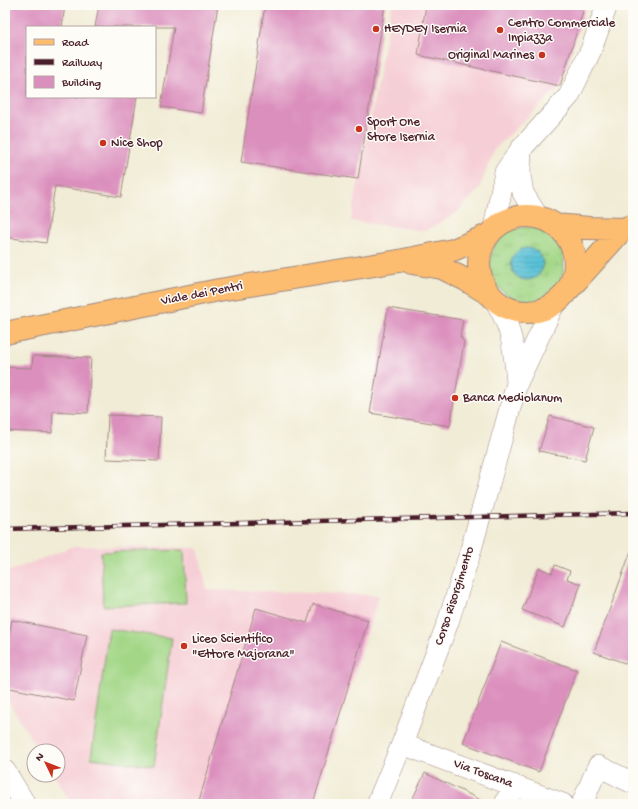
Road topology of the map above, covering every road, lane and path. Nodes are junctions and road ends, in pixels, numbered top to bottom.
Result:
1 (607, 5) edge
2 (521, 149) junction
3 (547, 221) junction
4 (628, 227) edge
5 (491, 232) junction
6 (399, 261) junction
7 (493, 298) junction
8 (560, 298) junction
9 (5, 333) edge
10 (517, 383) junction
11 (402, 744) junction
12 (5, 771) edge
13 (633, 783) edge
14 (513, 785) junction
15 (25, 804) edge
16 (377, 804) edge
17 (505, 804) edge
18 (563, 804) edge
19 (582, 804) edge

1 - 2 street
2 - 3 street
2 - 5 street
3 - 4 main road
3 - 5 main road
3 - 8 main road
4 - 8 main road
5 - 6 main road, Viale dei Pentri
5 - 7 main road
6 - 7 main road, Viale dei Pentri
6 - 9 main road, Viale dei Pentri
7 - 8 main road
7 - 10 street, Corso Risorgimento
8 - 10 street, Corso Risorgimento
10 - 11 street, Corso Risorgimento
11 - 14 street, Via Toscana
11 - 16 street, Corso Risorgimento
12 - 15 street
13 - 19 street
14 - 17 street
14 - 18 street, Via Toscana

